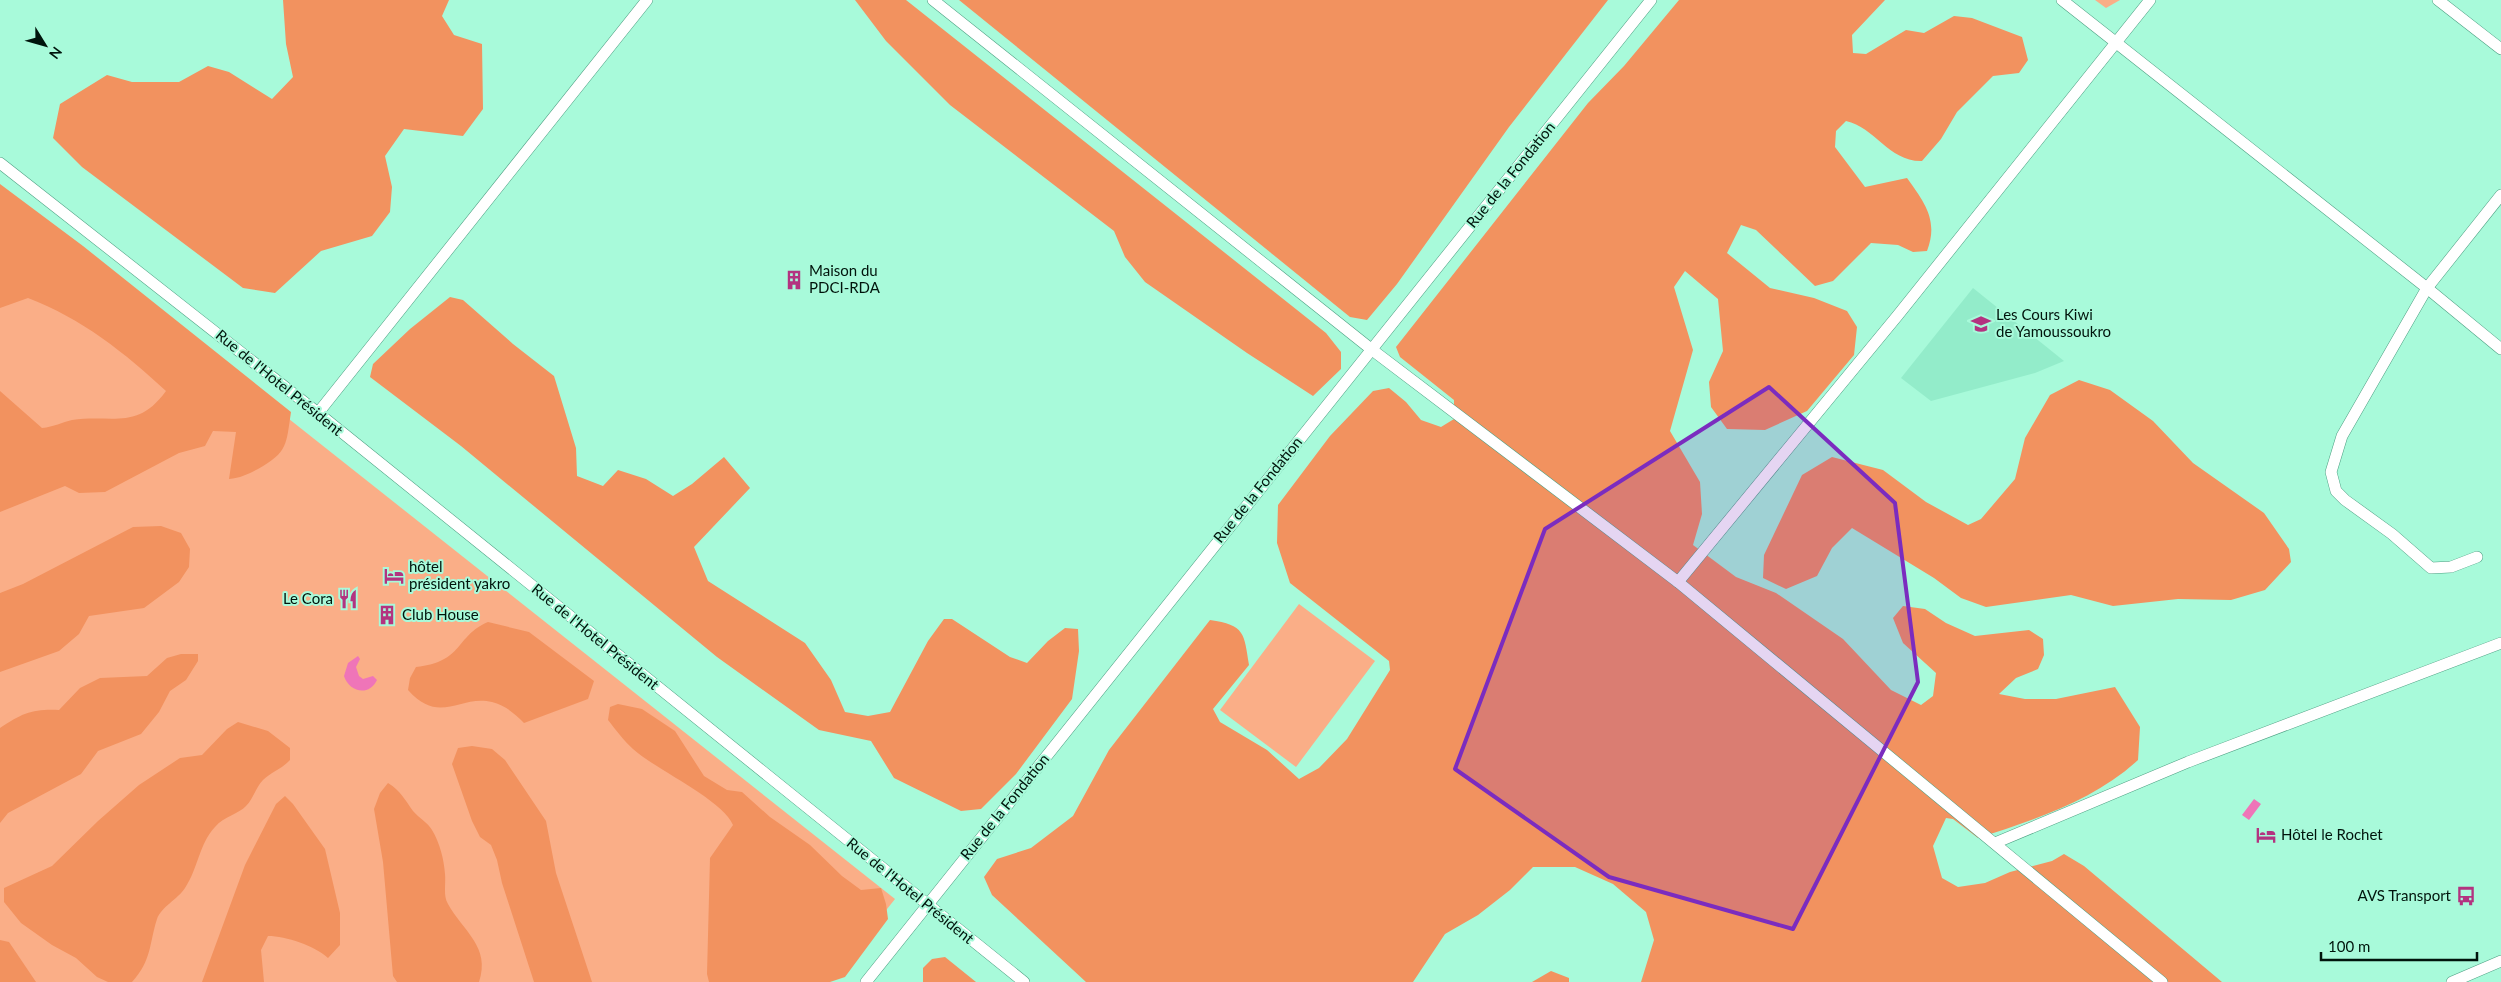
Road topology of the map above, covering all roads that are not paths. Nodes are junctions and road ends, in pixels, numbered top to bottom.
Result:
1 (647, 0) edge
2 (933, 0) edge
3 (1651, 0) edge
4 (2062, 0) edge
5 (2150, 0) edge
6 (2438, 0) edge
7 (2114, 42) junction
8 (2501, 49) edge
9 (0, 162) edge
10 (2501, 195) edge
11 (2427, 288) junction
12 (1371, 349) junction
13 (2501, 349) edge
14 (318, 413) junction
15 (2477, 557) dead end
16 (1678, 582) junction
17 (2501, 643) edge
18 (1995, 843) junction
19 (927, 904) junction
20 (2501, 961) edge
21 (866, 982) edge
22 (1024, 982) edge
23 (2162, 982) edge
24 (2452, 982) edge

1 - 14 street
2 - 12 street
3 - 12 street, Rue de la Fondation
4 - 7 street
5 - 7 street
6 - 8 street
7 - 11 street
7 - 16 street
9 - 14 street, Rue de l'Hotel Président
10 - 11 street
11 - 13 street
11 - 15 street
12 - 16 street
12 - 19 street, Rue de la Fondation
14 - 19 street, Rue de l'Hotel Président
16 - 18 street
17 - 18 street
18 - 23 street
19 - 21 street, Rue de la Fondation
19 - 22 street, Rue de l'Hotel Président
20 - 24 street

